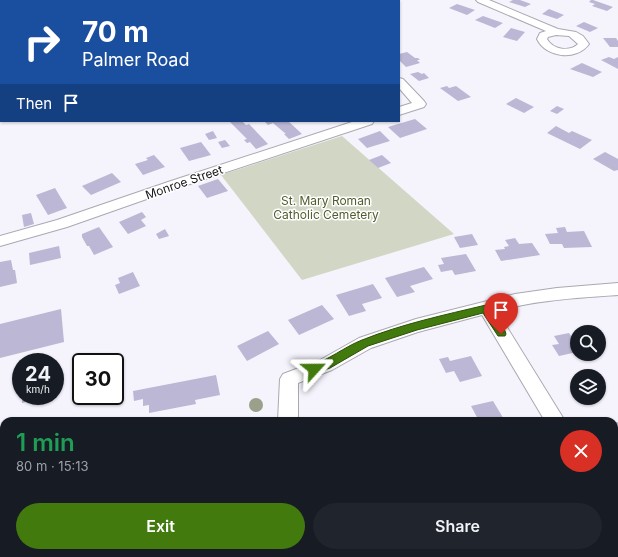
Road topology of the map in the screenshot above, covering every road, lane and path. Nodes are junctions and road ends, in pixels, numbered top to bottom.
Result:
1 (481, 0) edge
2 (556, 32) dead end
3 (400, 82) edge
4 (400, 111) edge
5 (365, 122) edge
6 (0, 241) edge
7 (618, 289) edge
8 (486, 308) junction
9 (288, 417) edge
10 (553, 417) edge

1 - 2 street
3 - 4 street
5 - 6 street, Monroe Street
7 - 8 street
8 - 9 street
8 - 10 street

